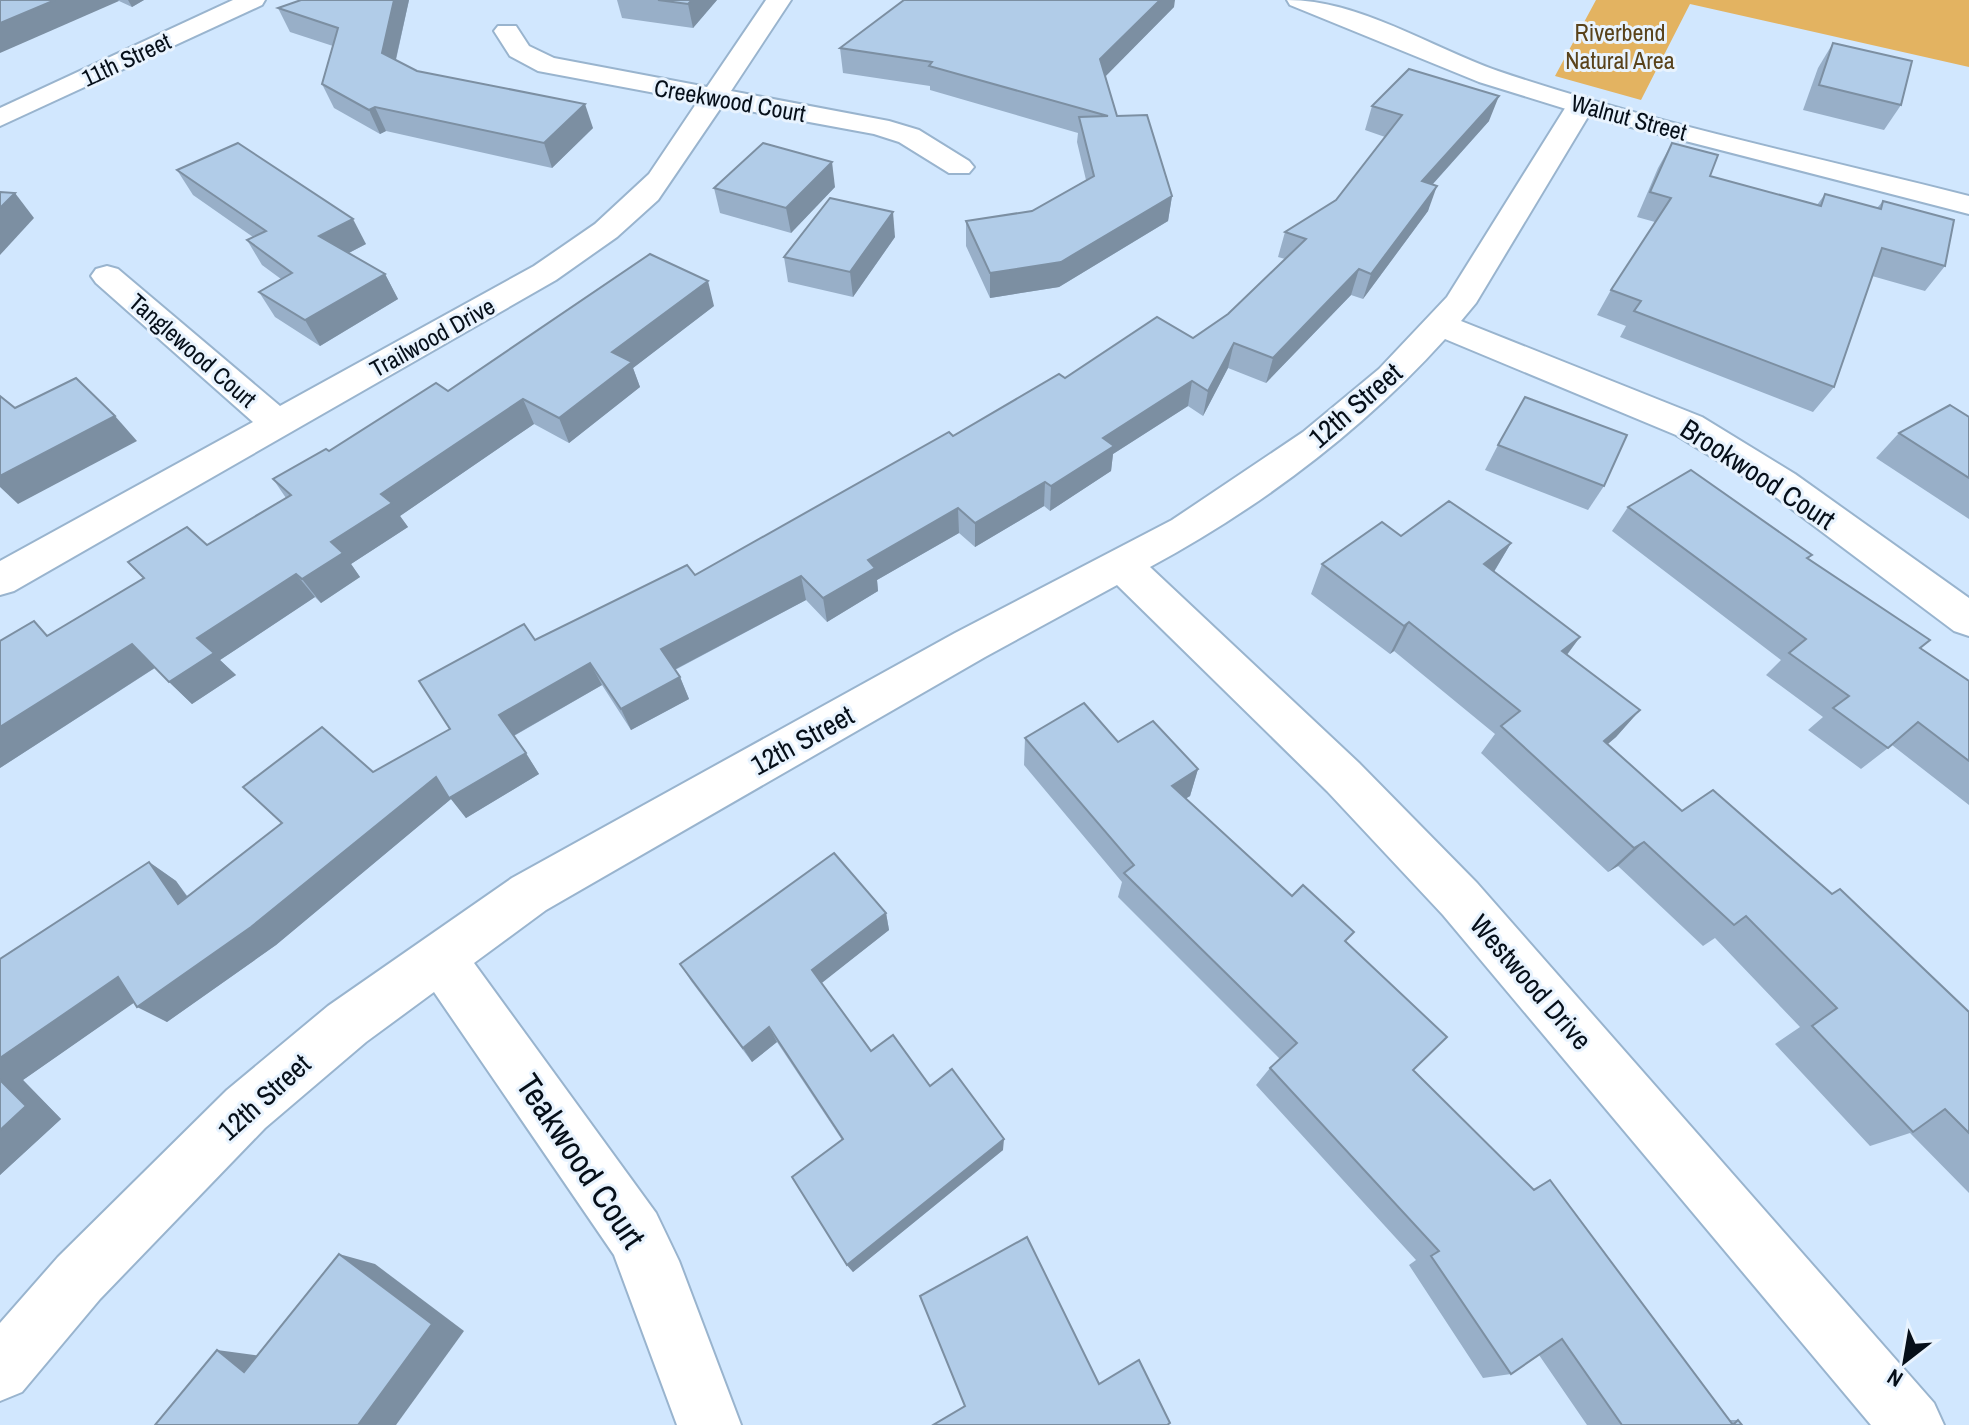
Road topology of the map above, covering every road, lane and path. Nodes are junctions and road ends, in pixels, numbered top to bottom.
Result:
1 (253, 0) edge
2 (779, 0) edge
3 (1299, 0) edge
4 (507, 31) dead end
5 (713, 98) junction
6 (1581, 105) junction
7 (0, 118) edge
8 (959, 167) dead end
9 (1969, 205) edge
10 (107, 276) dead end
11 (1440, 325) junction
12 (278, 424) junction
13 (1122, 565) junction
14 (0, 580) edge
15 (1969, 620) edge
16 (440, 957) junction
17 (0, 1370) edge
18 (709, 1425) edge
19 (1912, 1425) edge

1 - 7 street, 11th Street
2 - 5 street, Trailwood Drive
3 - 6 street, Walnut Street
4 - 5 street, Creekwood Court
5 - 8 street, Creekwood Court
5 - 12 street, Trailwood Drive
6 - 9 street, Walnut Street
6 - 11 street, 12th Street
10 - 12 street, Tanglewood Court
11 - 13 street, 12th Street
11 - 15 street, Brookwood Court
12 - 14 street, Trailwood Drive
13 - 16 street, 12th Street
13 - 19 street, Westwood Drive
16 - 17 street, 12th Street
16 - 18 street, Teakwood Court

